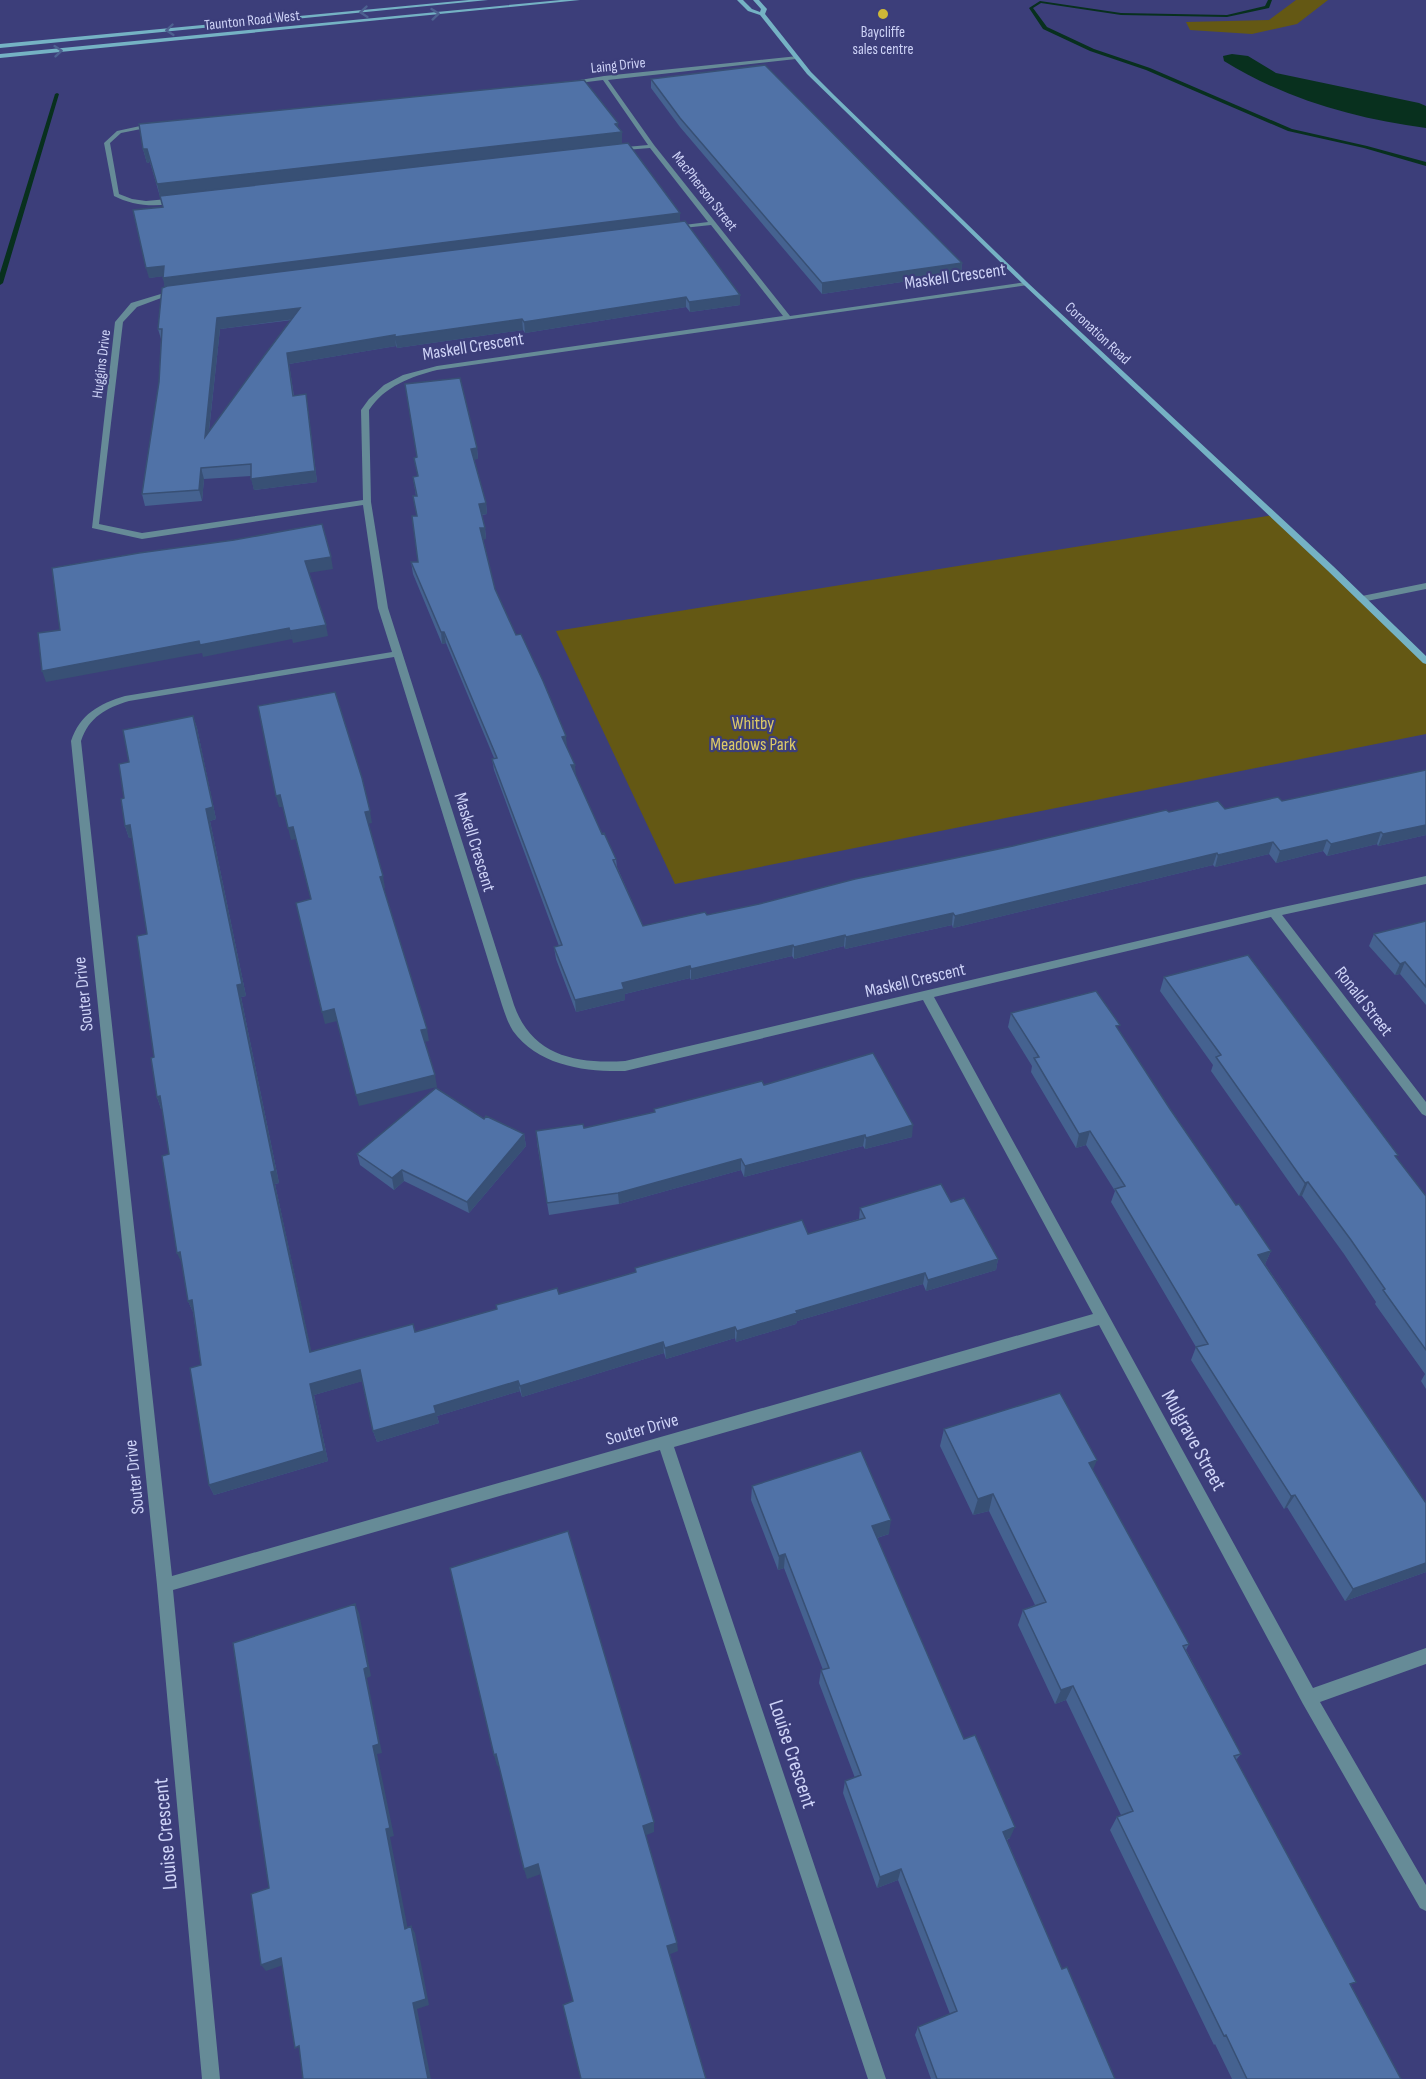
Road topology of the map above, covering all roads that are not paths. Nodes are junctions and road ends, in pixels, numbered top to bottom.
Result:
1 (485, 0) edge
2 (577, 0) edge
3 (740, 0) edge
4 (756, 0) edge
5 (762, 14) junction
6 (0, 46) edge
7 (0, 56) edge
8 (796, 57) junction
9 (604, 78) junction
10 (557, 83) edge
11 (166, 124) edge
12 (652, 146) junction
13 (606, 151) edge
14 (184, 200) edge
15 (713, 223) junction
16 (666, 229) edge
17 (1026, 284) junction
18 (180, 291) edge
19 (789, 318) junction
20 (368, 502) junction
21 (1426, 586) edge
22 (1362, 599) junction
23 (397, 654) junction
24 (1426, 661) edge
25 (1426, 880) edge
26 (1274, 913) junction
27 (927, 996) junction
28 (1426, 1111) edge
29 (1101, 1318) junction
30 (665, 1443) junction
31 (165, 1585) junction
32 (1426, 1656) edge
33 (1310, 1698) junction
34 (1426, 1902) edge
35 (211, 2079) edge
36 (877, 2079) edge

1 -> 6 street, Taunton Road West
7 -> 2 street, Taunton Road West
3 - 5 street, Coronation Road
4 - 5 street, Coronation Road
5 - 8 street, Coronation Road
8 - 9 street, Laing Drive
8 - 17 street, Coronation Road
9 - 10 street, Laing Drive
9 - 12 street, MacPherson Street
11 - 14 street
12 - 13 street
12 - 15 street, MacPherson Street
15 - 16 street
15 - 19 street, MacPherson Street
17 - 19 street, Maskell Crescent
17 - 22 street, Coronation Road
18 - 20 street, Huggins Drive
19 - 20 street, Maskell Crescent
20 - 23 street, Maskell Crescent
21 - 22 street
22 - 24 street, Coronation Road
23 - 27 street, Maskell Crescent
23 - 31 street, Souter Drive
25 - 26 street, Maskell Crescent
26 - 27 street, Maskell Crescent
26 - 28 street, Ronald Street
27 - 29 street, Mulgrave Street
29 - 30 street, Souter Drive
29 - 33 street, Mulgrave Street
30 - 31 street, Souter Drive
30 - 36 street, Louise Crescent
31 - 35 street, Louise Crescent
32 - 33 street
33 - 34 street, Mulgrave Street

